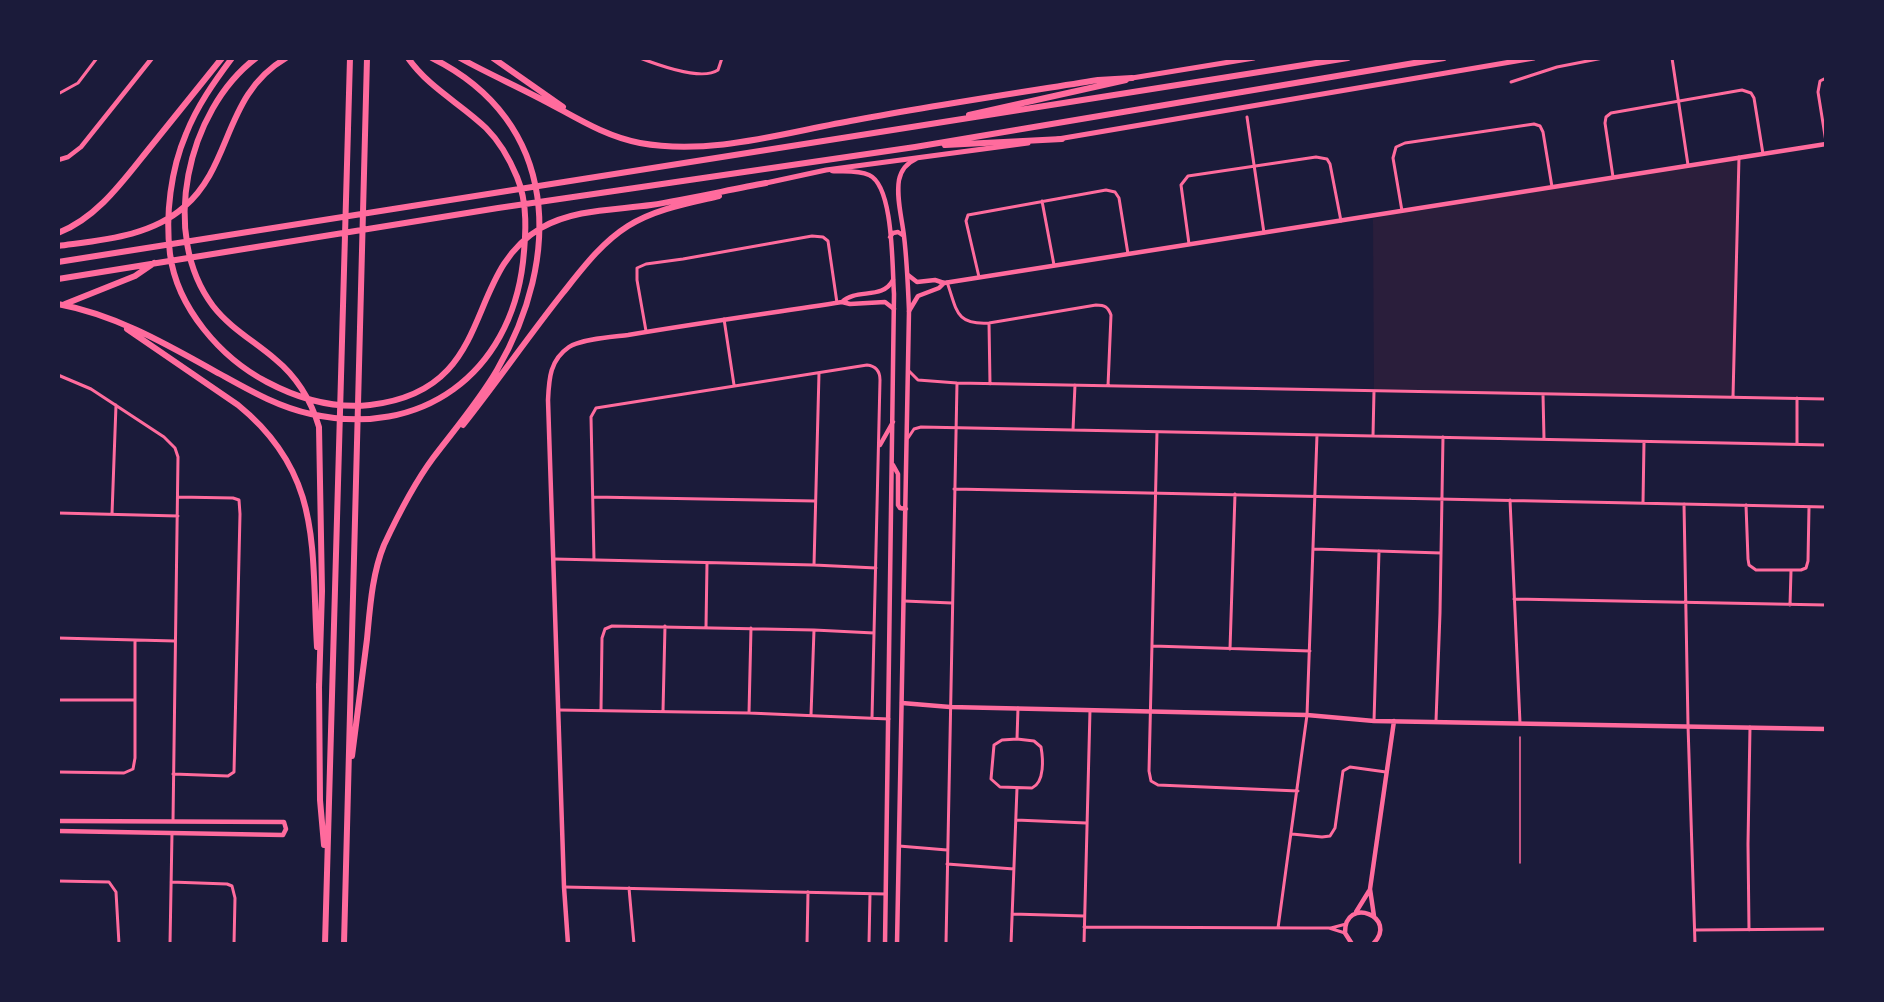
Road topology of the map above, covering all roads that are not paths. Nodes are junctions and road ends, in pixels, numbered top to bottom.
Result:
1 (97, 58) edge
2 (152, 58) edge
3 (222, 58) edge
4 (232, 58) edge
5 (256, 58) edge
6 (286, 58) edge
7 (350, 58) edge
8 (368, 58) edge
9 (408, 58) edge
10 (432, 58) edge
11 (460, 58) edge
12 (494, 58) edge
13 (640, 58) edge
14 (722, 58) edge
15 (1254, 58) edge
16 (1348, 58) edge
17 (1444, 58) edge
18 (1534, 58) edge
19 (1603, 58) edge
20 (1672, 58) edge
21 (1132, 78) junction
22 (1826, 78) edge
23 (1510, 82) dead end
24 (58, 94) edge
25 (1678, 101) junction
26 (1247, 117) dead end
27 (948, 122) junction
28 (588, 125) junction
29 (1062, 139) junction
30 (1826, 143) edge
31 (915, 147) junction
32 (1763, 154) junction
33 (1739, 157) junction
34 (918, 158) junction
35 (58, 160) edge
36 (1688, 165) junction
37 (1254, 166) junction
38 (826, 170) junction
39 (1613, 177) junction
40 (766, 183) junction
41 (1552, 187) junction
42 (1042, 201) junction
43 (1402, 211) junction
44 (1341, 221) junction
45 (58, 233) edge
46 (1264, 233) junction
47 (904, 236) junction
48 (890, 237) junction
49 (1189, 244) junction
50 (58, 246) edge
51 (1128, 254) junction
52 (58, 262) edge
53 (158, 262) junction
54 (1054, 265) junction
55 (908, 275) junction
56 (979, 277) junction
57 (58, 279) edge
58 (893, 280) junction
59 (945, 283) junction
60 (840, 303) junction
61 (58, 305) edge
62 (895, 311) junction
63 (909, 311) junction
64 (109, 318) junction
65 (724, 320) junction
66 (990, 323) junction
67 (646, 332) junction
68 (908, 370) junction
69 (819, 373) junction
70 (58, 375) edge
71 (957, 383) junction
72 (990, 384) junction
73 (734, 385) junction
74 (1075, 385) junction
75 (1108, 386) junction
76 (1374, 391) junction
77 (1543, 394) junction
78 (1733, 397) junction
79 (1797, 398) junction
80 (1826, 399) edge
81 (116, 405) junction
82 (894, 420) junction
83 (955, 428) junction
84 (1073, 430) junction
85 (1157, 432) junction
86 (1317, 435) junction
87 (1373, 436) junction
88 (1443, 437) junction
89 (1544, 439) junction
90 (907, 440) junction
91 (1644, 441) junction
92 (1797, 444) junction
93 (1826, 444) edge
94 (880, 445) junction
95 (893, 465) junction
96 (954, 489) junction
97 (411, 492) junction
98 (1156, 493) junction
99 (1235, 495) junction
100 (1315, 496) junction
101 (178, 497) junction
102 (593, 497) junction
103 (1442, 499) junction
104 (1510, 500) junction
105 (815, 501) junction
106 (1643, 503) junction
107 (1684, 504) junction
108 (1746, 505) junction
109 (1809, 507) junction
110 (1826, 507) edge
111 (906, 509) junction
112 (58, 513) edge
113 (112, 514) junction
114 (178, 516) junction
115 (896, 518) junction
116 (905, 520) junction
117 (1313, 549) junction
118 (1379, 551) junction
119 (1441, 553) junction
120 (554, 559) junction
121 (594, 560) junction
122 (707, 563) junction
123 (814, 565) junction
124 (876, 568) junction
125 (1791, 570) junction
126 (1514, 599) junction
127 (904, 601) junction
128 (952, 603) junction
129 (1686, 603) junction
130 (1790, 605) junction
131 (1826, 605) edge
132 (665, 627) junction
133 (706, 627) junction
134 (751, 628) junction
135 (814, 630) junction
136 (874, 633) junction
137 (58, 638) edge
138 (135, 640) junction
139 (175, 641) junction
140 (1152, 646) junction
141 (1230, 649) junction
142 (1310, 651) junction
143 (319, 688) junction
144 (58, 700) edge
145 (135, 700) junction
146 (902, 703) junction
147 (950, 707) junction
148 (1018, 708) junction
149 (559, 710) junction
150 (601, 710) junction
151 (1090, 710) junction
152 (663, 711) junction
153 (1151, 712) junction
154 (750, 713) junction
155 (811, 715) junction
156 (1307, 716) junction
157 (872, 718) junction
158 (889, 719) junction
159 (1374, 721) junction
160 (1394, 721) junction
161 (1436, 721) junction
162 (1520, 723) junction
163 (1688, 725) junction
164 (1750, 727) junction
165 (1826, 729) edge
166 (1520, 737) dead end
167 (1017, 739) junction
168 (58, 772) edge
169 (1386, 772) junction
170 (173, 774) junction
171 (347, 785) junction
172 (1017, 788) junction
173 (1298, 791) junction
174 (173, 820) junction
175 (1016, 820) junction
176 (58, 821) edge
177 (1086, 823) junction
178 (58, 831) edge
179 (172, 833) junction
180 (1292, 834) junction
181 (899, 846) junction
182 (947, 850) junction
183 (1520, 863) dead end
184 (947, 864) junction
185 (1014, 869) junction
186 (327, 871) junction
187 (58, 881) edge
188 (171, 882) junction
189 (564, 887) junction
190 (629, 888) junction
191 (1370, 889) junction
192 (808, 892) junction
193 (870, 894) junction
194 (886, 894) junction
195 (1012, 914) junction
196 (1355, 914) junction
197 (1084, 916) junction
198 (1374, 916) junction
199 (1346, 924) junction
200 (1084, 927) junction
201 (1278, 928) junction
202 (1329, 928) junction
203 (1826, 929) edge
204 (1695, 930) junction
205 (1749, 930) junction
206 (1345, 933) junction
207 (119, 944) edge
208 (170, 944) edge
209 (234, 944) edge
210 (325, 944) edge
211 (344, 944) edge
212 (568, 944) edge
213 (634, 944) edge
214 (807, 944) edge
215 (869, 944) edge
216 (885, 944) edge
217 (897, 944) edge
218 (946, 944) edge
219 (1011, 944) edge
220 (1084, 944) edge
221 (1352, 944) edge
222 (1372, 944) edge
223 (1695, 944) edge

1 - 24 street
2 - 35 street
3 - 45 highway
4 - 40 highway
5 - 143 highway
6 - 50 highway
7 - 186 highway
8 - 171 highway
9 - 64 highway
10 - 97 highway
11 - 28 highway
12 - 28 highway
13 - 14 street
15 - 21 main road
16 - 27 highway
17 - 31 highway
18 - 29 main road
19 - 23 street
20 - 25 street
21 - 27 highway
21 - 28 highway
22 - 30 street
25 - 32 street
25 - 36 street
25 - 39 street
26 - 37 street
27 - 52 highway
29 - 31 highway
29 - 34 main road
30 - 32 street
31 - 53 highway
32 - 33 street
33 - 36 street
33 - 78 street
34 - 38 main road
34 - 47 street
36 - 39 street
37 - 44 street
37 - 46 street
37 - 49 street
38 - 40 main road
38 - 48 street
39 - 41 street
40 - 97 highway
41 - 43 street
41 - 43 street
42 - 51 street
42 - 54 street
42 - 56 street
43 - 44 street
44 - 46 street
46 - 49 street
47 - 48 street
47 - 55 street
48 - 58 street
49 - 51 street
51 - 54 street
53 - 57 highway
53 - 61 highway
54 - 56 street
55 - 59 street
55 - 63 street
56 - 59 street
58 - 60 street
58 - 62 street
59 - 63 street
59 - 66 street
60 - 62 street
60 - 65 street
60 - 67 street
61 - 64 highway
62 - 82 street
63 - 68 street
64 - 143 highway
65 - 67 street
65 - 73 street
66 - 72 street
66 - 75 street
67 - 120 street
68 - 71 street
68 - 90 street
69 - 73 street
69 - 94 street
69 - 105 street
70 - 81 street
71 - 72 street
71 - 83 street
72 - 74 street
73 - 102 street
74 - 75 street
74 - 84 street
75 - 76 street
76 - 77 street
76 - 87 street
77 - 78 street
77 - 89 street
78 - 79 street
79 - 80 street
79 - 92 street
81 - 101 street
81 - 113 street
82 - 94 street
82 - 95 street
83 - 84 street
83 - 90 street
83 - 96 street
84 - 85 street
85 - 86 street
85 - 98 street
86 - 87 street
86 - 100 street
87 - 88 street
88 - 89 street
88 - 103 street
89 - 91 street
90 - 111 street
91 - 92 street
91 - 106 street
92 - 93 street
94 - 124 street
95 - 111 street
95 - 115 street
96 - 98 street
96 - 128 street
97 - 171 highway
98 - 99 street
98 - 140 street
99 - 100 street
99 - 141 street
100 - 103 street
100 - 117 street
101 - 114 street
101 - 170 street
102 - 105 street
102 - 121 street
103 - 104 street
103 - 119 street
104 - 106 street
104 - 126 street
105 - 123 street
106 - 107 street
107 - 108 street
107 - 129 street
108 - 109 street
108 - 125 street
109 - 110 street
109 - 125 street
111 - 116 street
112 - 113 street
113 - 114 street
114 - 139 street
115 - 116 street
115 - 158 street
116 - 127 street
117 - 118 street
117 - 142 street
118 - 119 street
118 - 159 street
119 - 161 street
120 - 121 street
120 - 149 street
121 - 122 street
122 - 123 street
122 - 133 street
123 - 124 street
124 - 136 street
125 - 130 street
126 - 129 street
126 - 162 street
127 - 128 street
127 - 146 street
128 - 147 street
129 - 130 street
129 - 163 street
130 - 131 street
132 - 133 street
132 - 150 street
132 - 152 street
133 - 134 street
134 - 135 street
134 - 154 street
135 - 136 street
135 - 155 street
136 - 157 street
137 - 138 street
138 - 139 street
138 - 145 street
139 - 170 street
140 - 141 street
140 - 153 street
141 - 142 street
142 - 156 street
143 - 186 highway
144 - 145 street
145 - 168 street
146 - 147 street
146 - 181 street
147 - 148 street
147 - 182 street
148 - 151 street
148 - 167 street
149 - 150 street
149 - 189 street
150 - 152 street
151 - 153 street
151 - 177 street
152 - 154 street
153 - 156 street
153 - 173 street
154 - 155 street
155 - 157 street
156 - 159 street
156 - 173 street
157 - 158 street
158 - 194 street
159 - 160 street
160 - 161 street
160 - 169 street
161 - 162 street
162 - 163 street
163 - 164 street
163 - 204 street
164 - 165 street
164 - 205 street
166 - 183 lane
167 - 172 street
167 - 172 street
169 - 180 street
169 - 191 street
170 - 174 street
171 - 211 highway
172 - 175 street
173 - 180 street
174 - 176 street
174 - 179 street
175 - 177 street
175 - 185 street
177 - 197 street
178 - 179 street
179 - 188 street
180 - 201 street
181 - 182 street
181 - 217 street
182 - 184 street
184 - 185 street
184 - 218 street
185 - 195 street
186 - 210 highway
187 - 207 street
188 - 208 street
188 - 209 street
189 - 190 street
189 - 212 street
190 - 192 street
190 - 213 street
191 - 196 street
191 - 198 street
192 - 193 street
192 - 214 street
193 - 194 street
193 - 215 street
194 - 216 street
195 - 197 street
195 - 219 street
196 - 198 street
196 - 199 street
197 - 200 street
198 - 222 street
199 - 202 street
199 - 206 street
200 - 201 street
200 - 220 street
201 - 202 street
202 - 206 street
203 - 205 street
204 - 205 street
204 - 223 street
206 - 221 street

